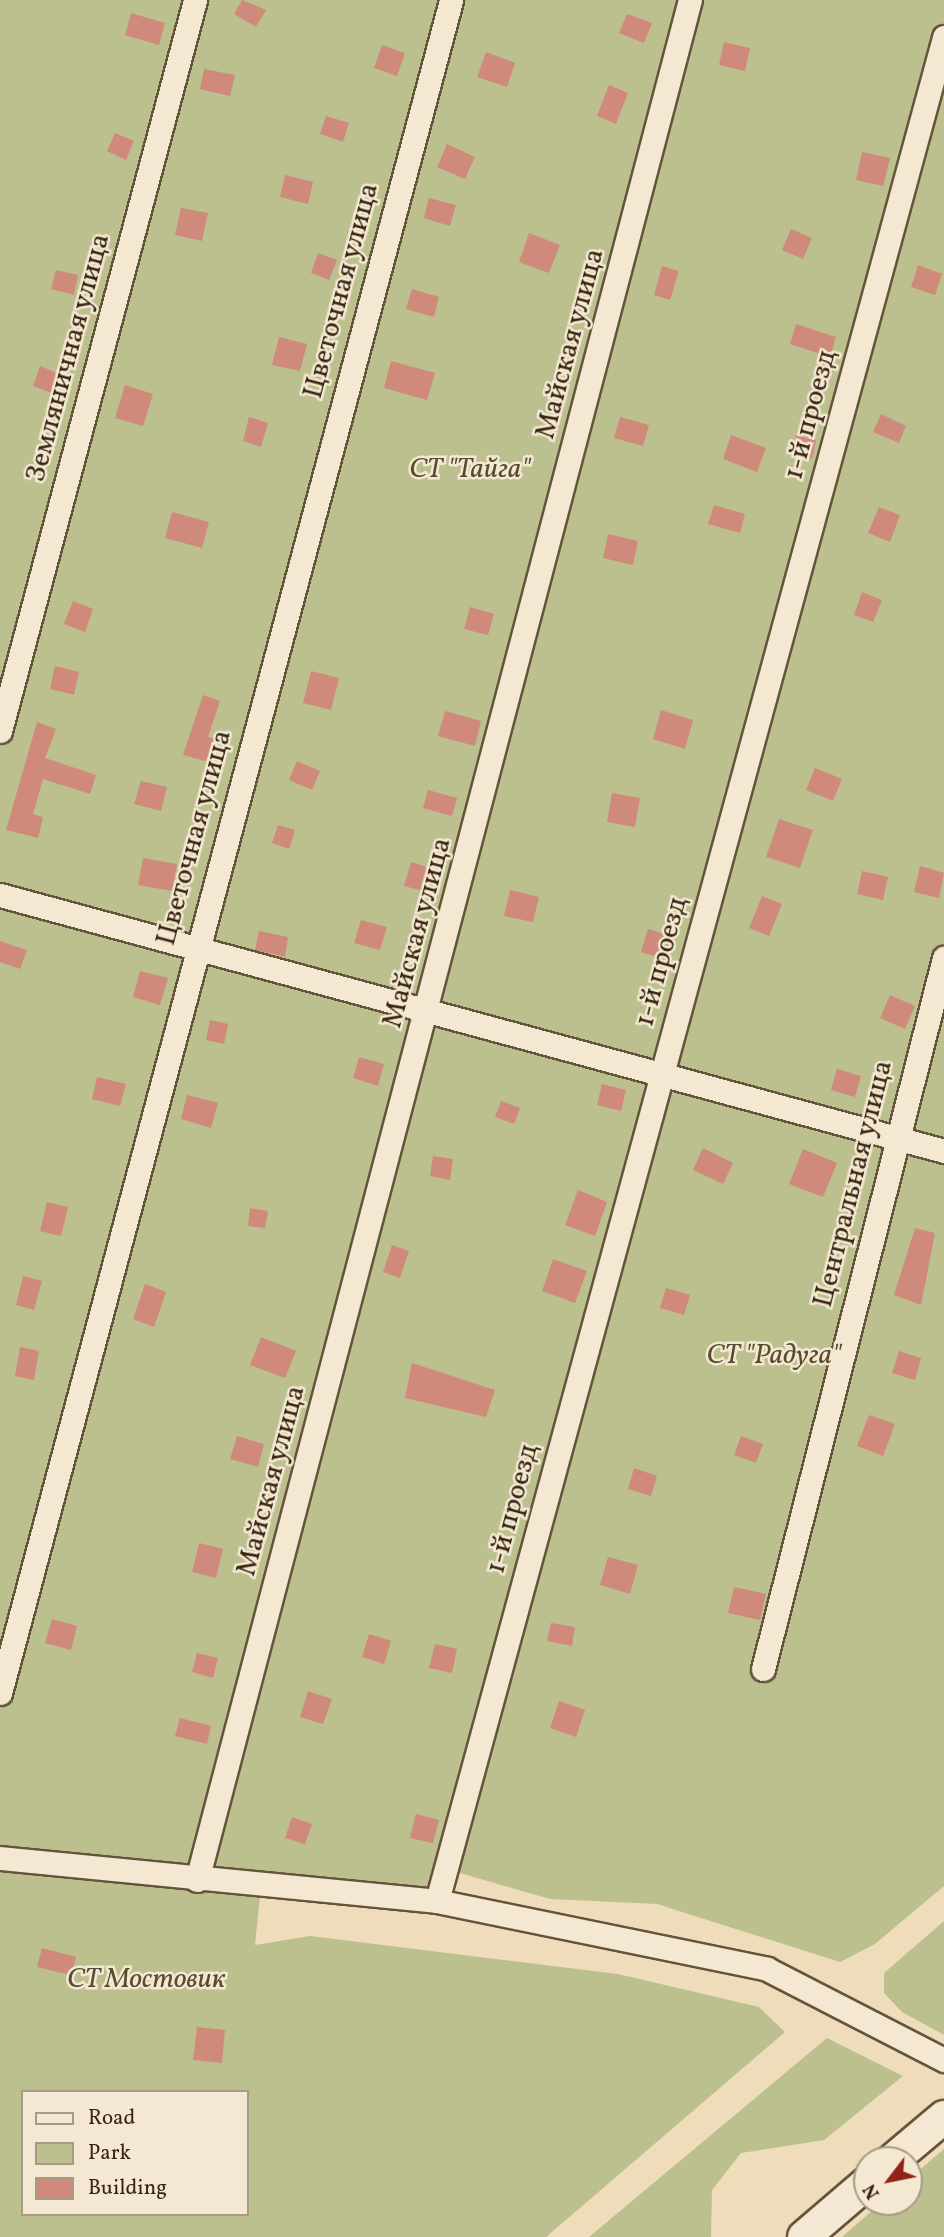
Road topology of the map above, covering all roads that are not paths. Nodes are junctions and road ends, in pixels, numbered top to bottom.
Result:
1 (195, 0) edge
2 (451, 0) edge
3 (690, 0) edge
4 (944, 37) edge
5 (0, 732) edge
6 (0, 895) edge
7 (197, 947) junction
8 (944, 958) edge
9 (428, 1011) junction
10 (662, 1075) junction
11 (895, 1138) junction
12 (944, 1151) edge
13 (763, 1669) dead end
14 (0, 1693) edge
15 (0, 1858) edge
16 (197, 1880) junction
17 (437, 1901) junction
18 (944, 2060) edge
19 (944, 2116) edge
20 (910, 2146) edge
21 (853, 2195) edge
22 (804, 2237) edge

1 - 5 street, Земляничная улица
2 - 7 street, Цветочная улица
3 - 9 street, Майская улица
4 - 10 street, 1-й проезд
6 - 7 street
7 - 9 street
7 - 14 street, Цветочная улица
8 - 11 street, Центральная улица
9 - 10 street
9 - 16 street, Майская улица
10 - 11 street
10 - 17 street, 1-й проезд
11 - 12 street
11 - 13 street, Центральная улица
15 - 16 street
16 - 17 street
17 - 18 street
19 - 20 main road
21 - 22 main road

